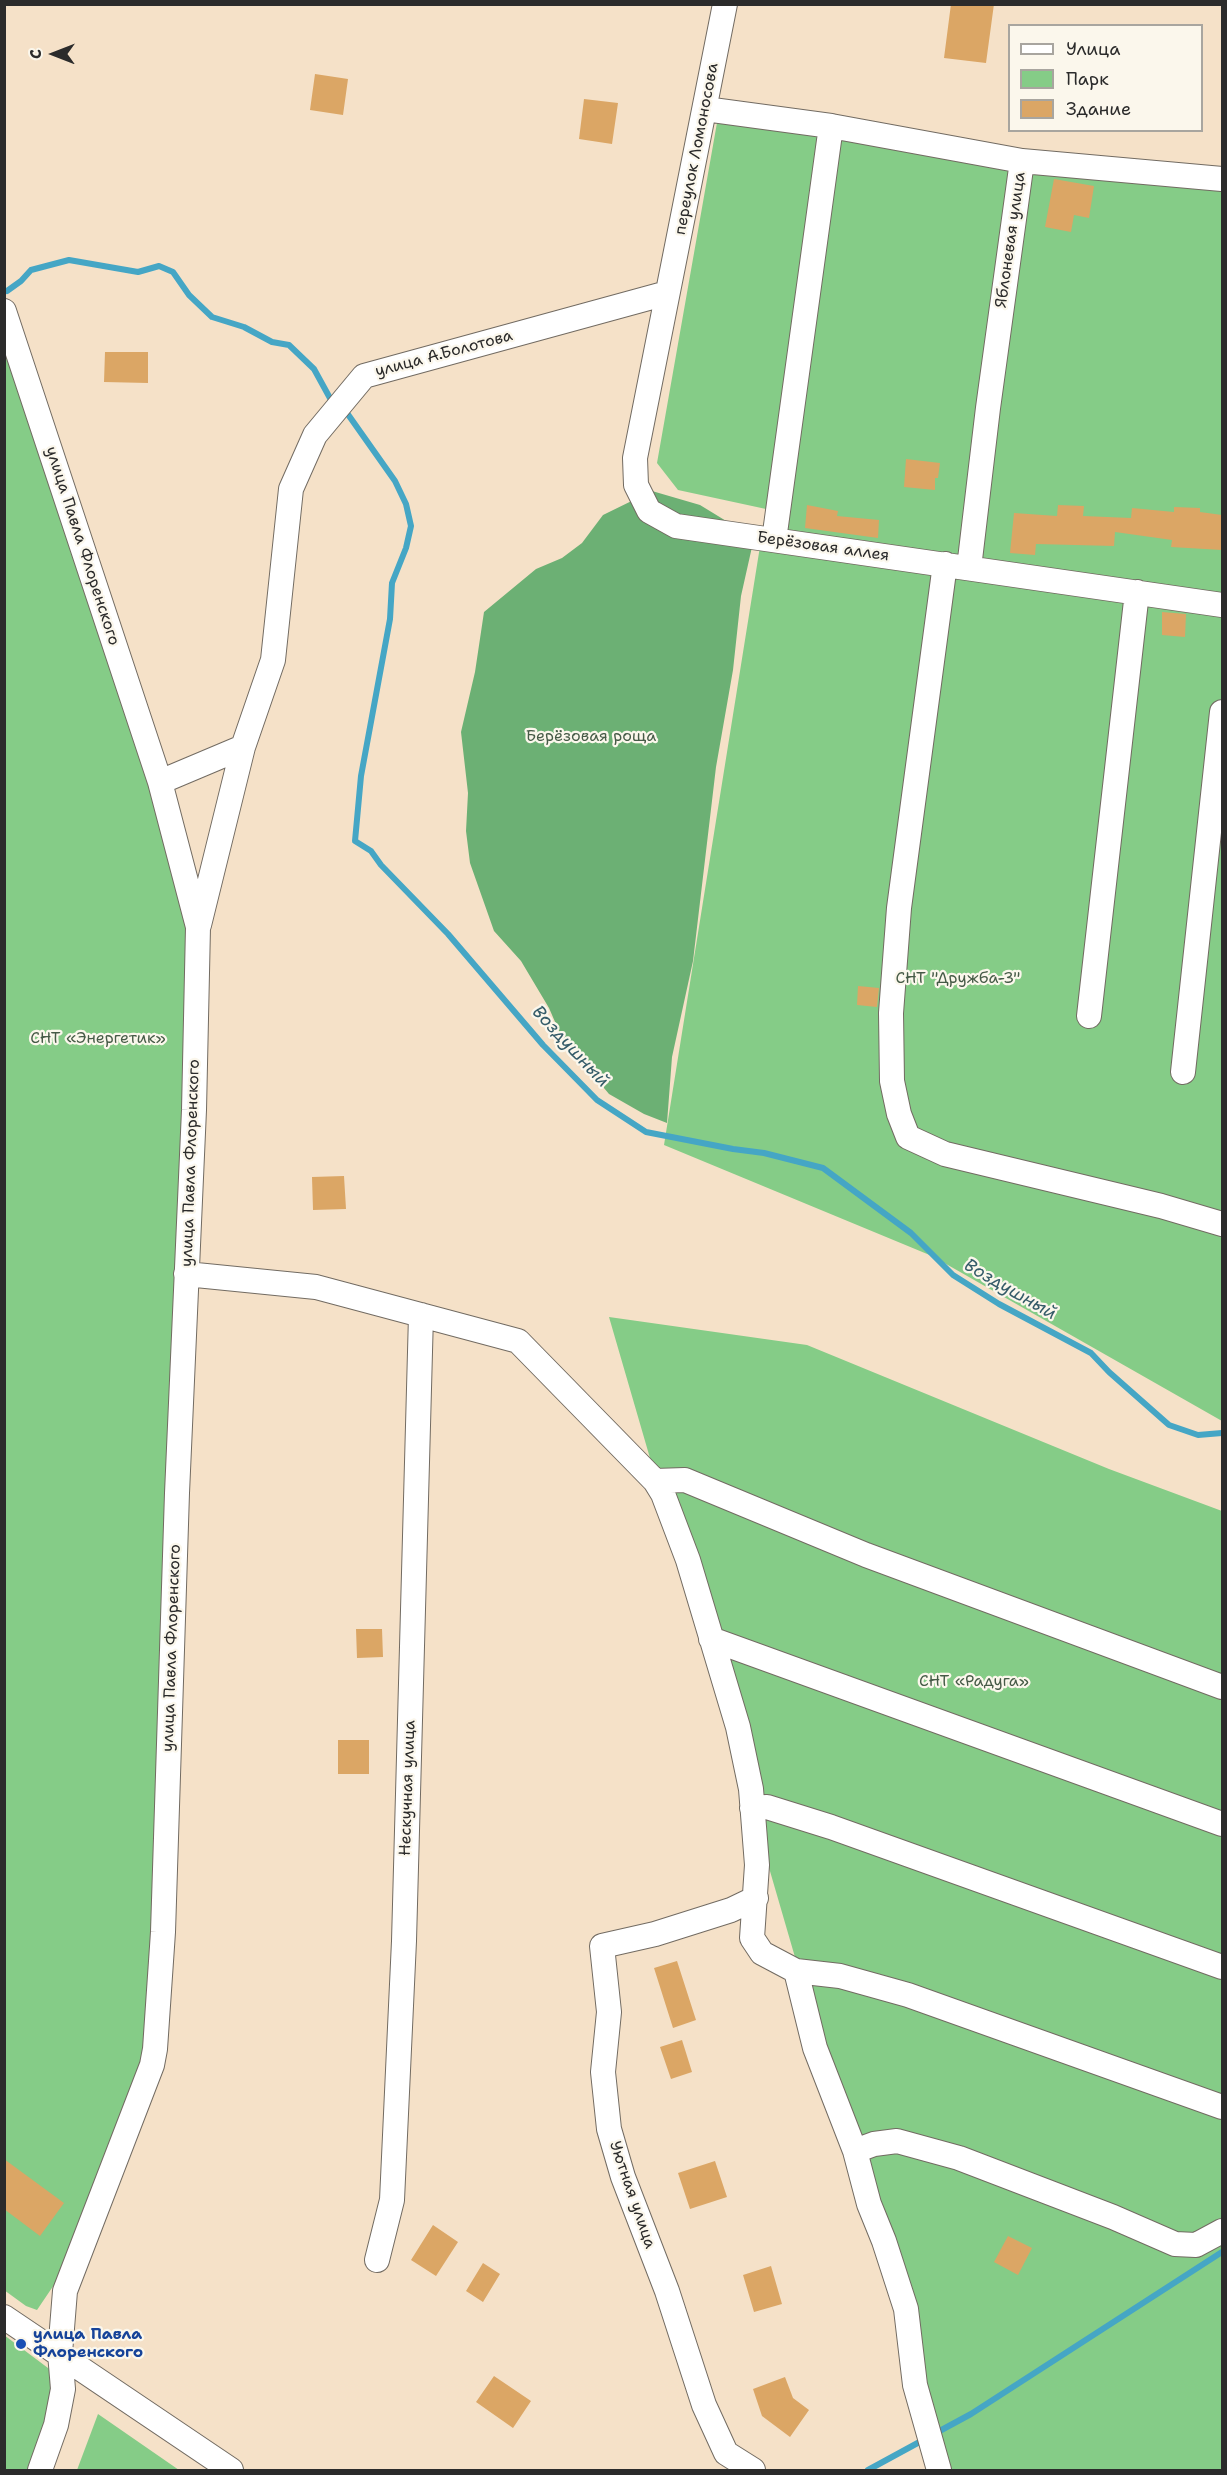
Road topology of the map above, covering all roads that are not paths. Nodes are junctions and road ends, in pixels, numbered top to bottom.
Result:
1 (725, 4) edge
2 (705, 109) junction
3 (831, 126) junction
4 (1022, 161) junction
5 (1222, 179) edge
6 (667, 293) junction
7 (4, 310) edge
8 (774, 540) junction
9 (945, 564) junction
10 (969, 568) junction
11 (1137, 592) junction
12 (1222, 604) edge
13 (1222, 712) edge
14 (243, 747) junction
15 (160, 782) junction
16 (198, 927) junction
17 (1089, 1016) dead end
18 (1183, 1072) dead end
19 (1222, 1224) edge
20 (186, 1274) junction
21 (421, 1315) junction
22 (655, 1481) junction
23 (711, 1639) junction
24 (1222, 1688) edge
25 (752, 1808) junction
26 (1222, 1824) edge
27 (756, 1898) junction
28 (1222, 1966) edge
29 (796, 1971) junction
30 (1222, 2107) edge
31 (855, 2151) junction
32 (1222, 2231) edge
33 (377, 2260) dead end
34 (4, 2317) edge
35 (60, 2353) junction
36 (936, 2460) edge
37 (40, 2470) edge
38 (231, 2470) edge
39 (753, 2470) edge

1 - 2 street, переулок Ломоносова
2 - 3 street, Яблоневая улица
2 - 6 street, переулок Ломоносова
3 - 4 street, Яблоневая улица
3 - 8 street
4 - 5 street
4 - 10 street, Яблоневая улица
6 - 8 street, Берёзовая аллея
6 - 14 street, улица А.Болотова
7 - 15 street, улица Павла Флоренского
8 - 9 street, Берёзовая аллея
9 - 10 street, Берёзовая аллея
9 - 19 street
10 - 11 street, Берёзовая аллея
11 - 12 street, Берёзовая аллея
11 - 17 street
13 - 18 street
14 - 15 street
14 - 16 street, улица Павла Флоренского
15 - 16 street, улица Павла Флоренского
16 - 20 street, улица Павла Флоренского
20 - 21 street
20 - 35 street, улица Павла Флоренского
21 - 22 street
21 - 33 street, Нескучная улица
22 - 23 street
22 - 24 street
23 - 25 street
23 - 26 street
25 - 27 street
25 - 28 street
27 - 29 street
27 - 39 street, Уютная улица
29 - 30 street
29 - 31 street
31 - 32 street
31 - 36 street
34 - 35 street
35 - 37 street, улица Павла Флоренского
35 - 38 street

